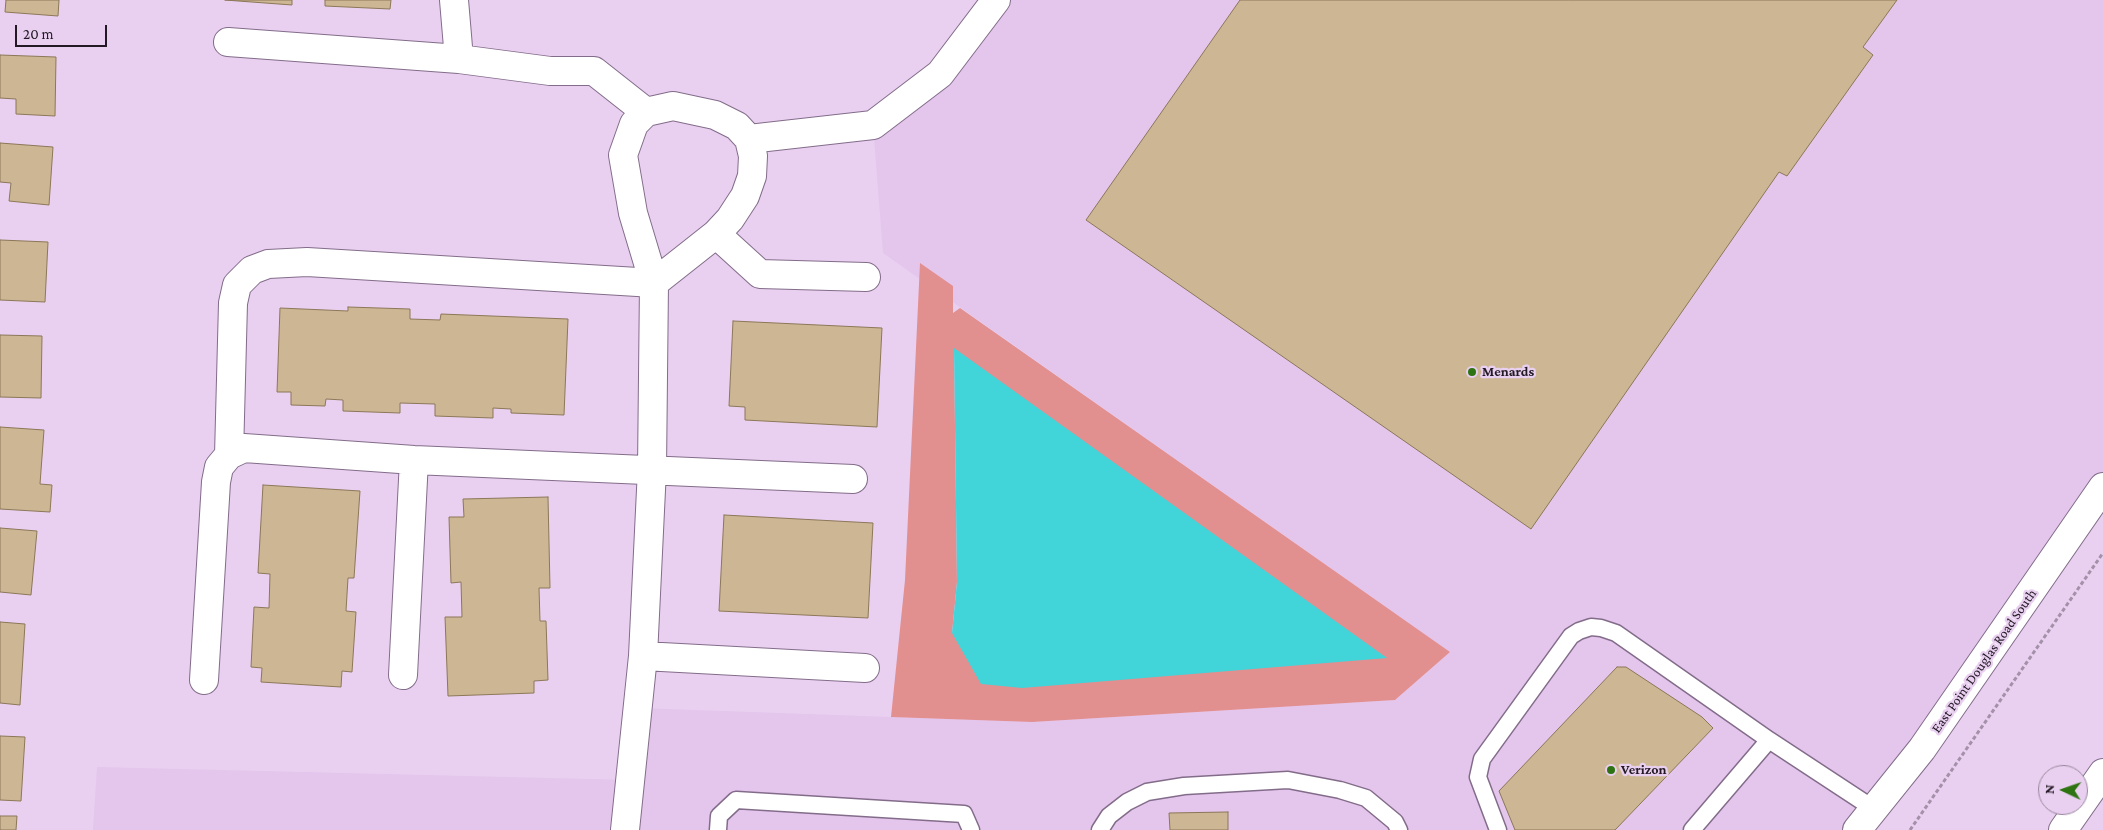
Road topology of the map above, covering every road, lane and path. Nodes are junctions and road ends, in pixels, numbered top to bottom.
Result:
1 (454, 0) edge
2 (996, 0) edge
3 (228, 42) dead end
4 (459, 59) junction
5 (646, 112) junction
6 (749, 139) junction
7 (716, 234) junction
8 (866, 277) dead end
9 (654, 283) junction
10 (229, 455) junction
11 (414, 460) junction
12 (652, 469) junction
13 (853, 479) dead end
14 (2103, 487) edge
15 (2103, 553) edge
16 (643, 656) junction
17 (865, 668) dead end
18 (403, 675) dead end
19 (204, 680) dead end
20 (1768, 740) junction
21 (2103, 773) edge
22 (1874, 808) junction
23 (626, 830) edge
24 (718, 830) edge
25 (971, 830) edge
26 (1100, 830) edge
27 (1399, 830) edge
28 (1498, 830) edge
29 (1692, 830) edge
30 (1857, 830) edge
31 (1910, 830) edge
32 (2063, 830) edge

1 - 4 main road
2 - 6 main road
3 - 4 main road
4 - 5 main road
5 - 6 main road
5 - 9 main road
6 - 7 main road
7 - 8 main road
7 - 9 main road
9 - 10 main road
9 - 12 main road
10 - 11 main road
10 - 19 main road
11 - 12 main road
11 - 18 main road
12 - 13 main road
12 - 16 main road
14 - 22 main road, East Point Douglas Road South
15 - 31 path
16 - 17 main road
16 - 23 main road
20 - 22 lane
20 - 28 lane
20 - 29 lane
21 - 32 main road
22 - 30 main road, East Point Douglas Road South
24 - 25 lane
26 - 27 lane

